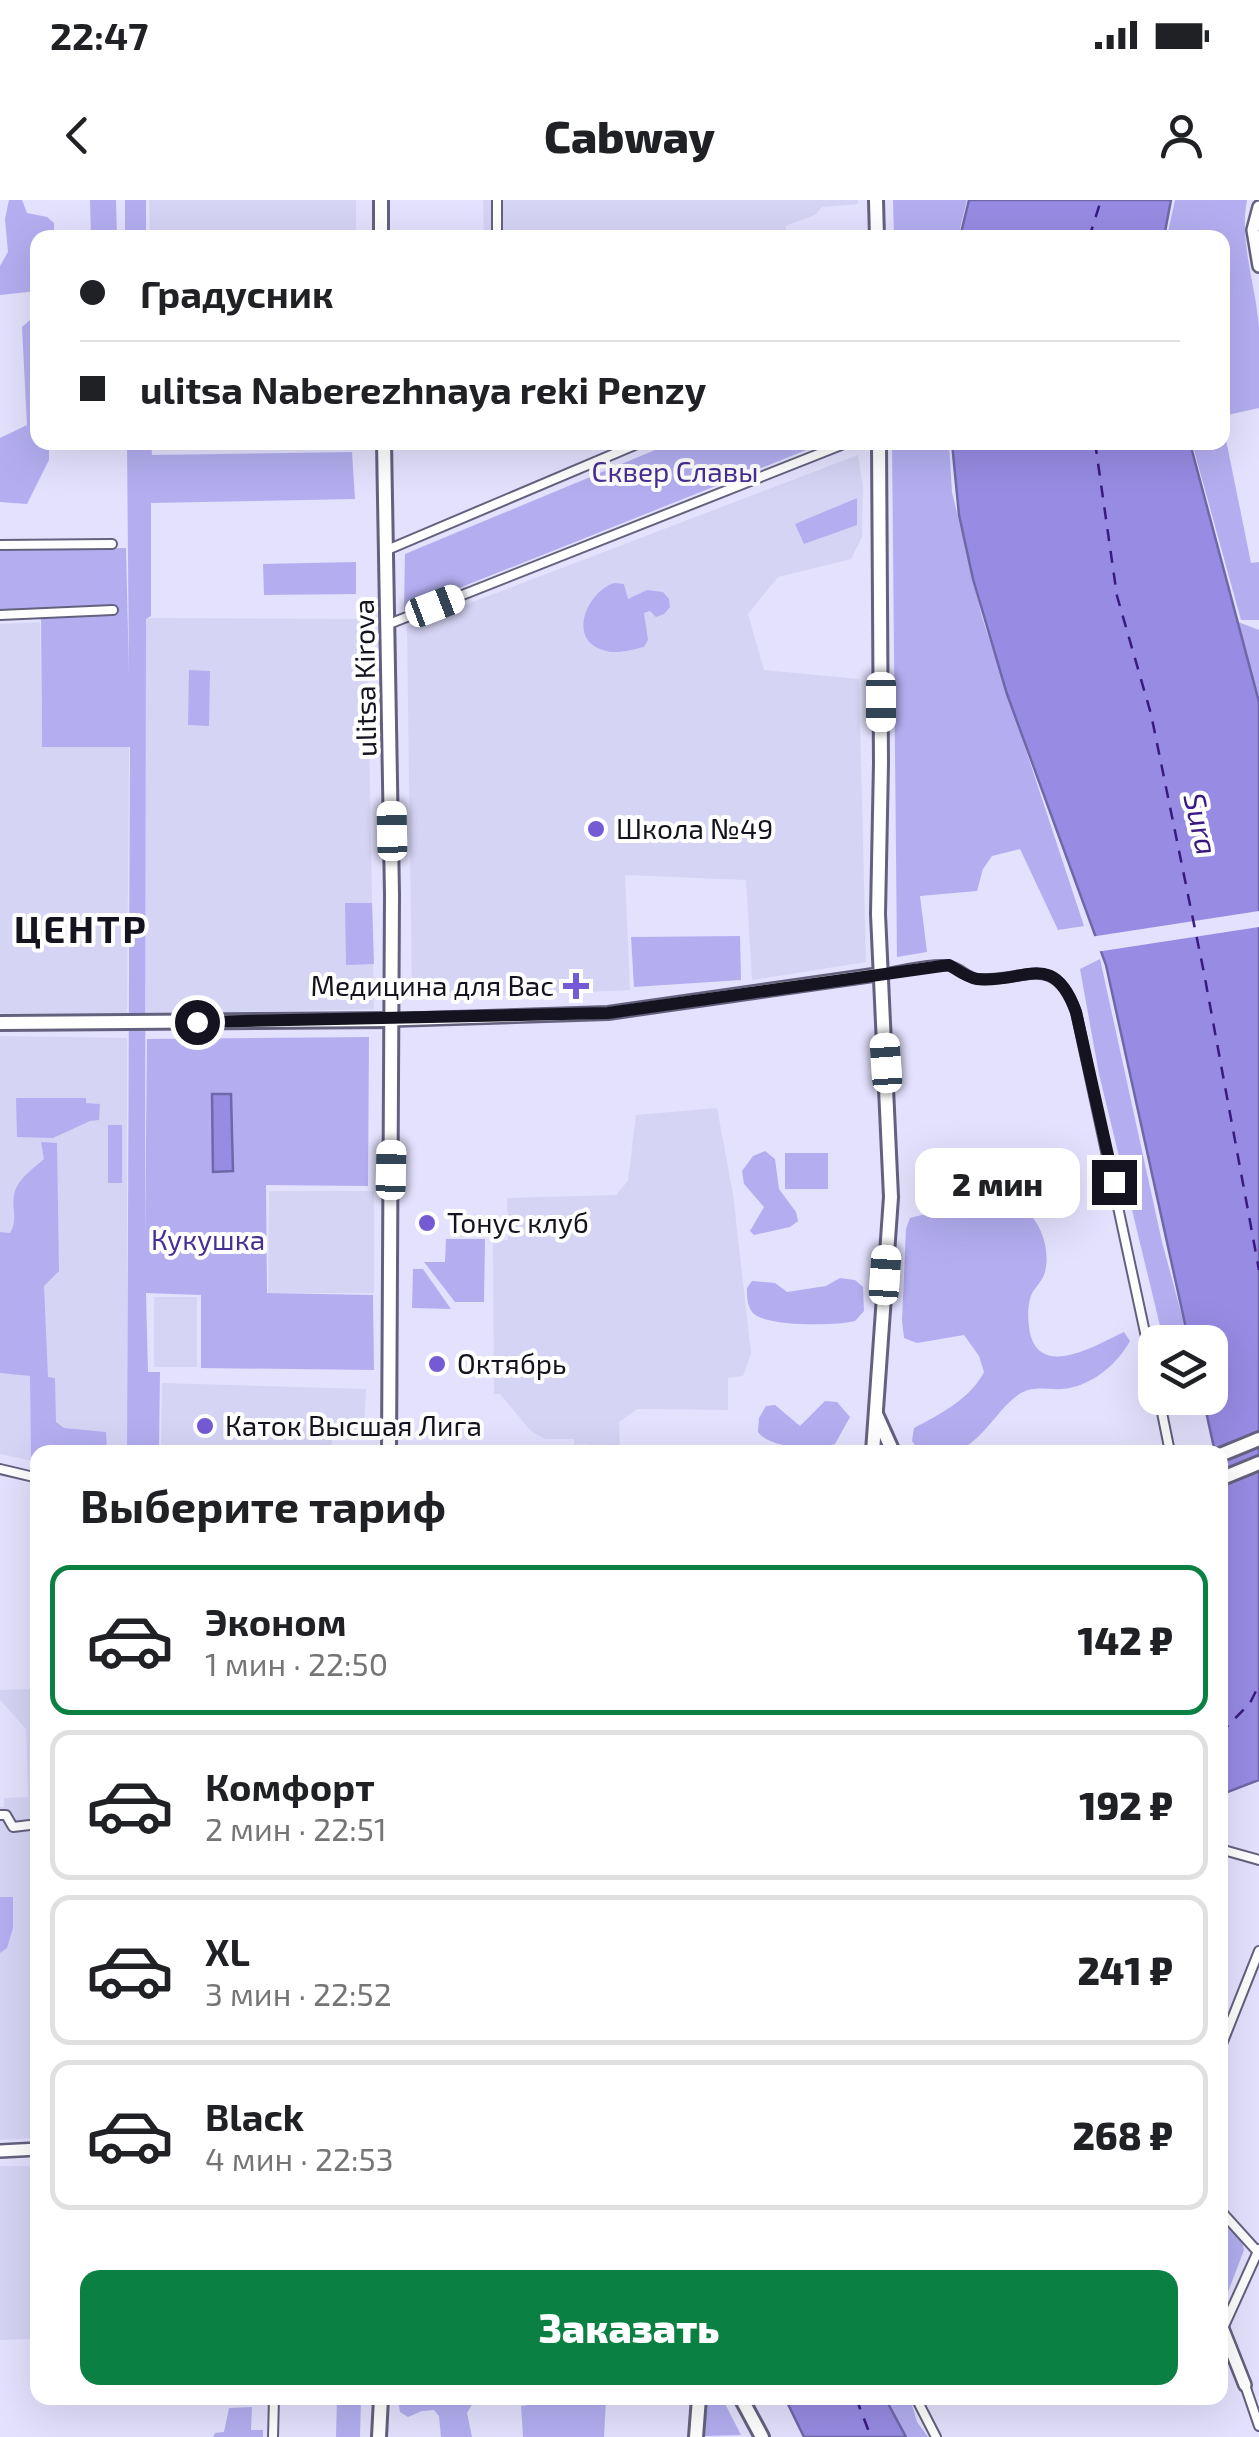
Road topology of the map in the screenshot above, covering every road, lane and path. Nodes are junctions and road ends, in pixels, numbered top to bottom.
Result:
1 (381, 200) edge
2 (497, 200) edge
3 (876, 200) edge
4 (1259, 208) edge
5 (381, 230) edge
6 (497, 230) edge
7 (877, 230) edge
8 (1259, 266) edge
9 (384, 450) edge
10 (623, 450) edge
11 (829, 450) edge
12 (879, 450) edge
13 (112, 544) dead end
14 (0, 545) edge
15 (387, 550) junction
16 (113, 610) dead end
17 (0, 616) edge
18 (389, 624) junction
19 (880, 974) junction
20 (391, 1020) junction
21 (0, 1023) edge
22 (1144, 1325) edge
23 (875, 1412) junction
24 (1162, 1415) edge
25 (1259, 1439) edge
26 (391, 1445) edge
27 (873, 1445) edge
28 (890, 1445) edge
29 (1169, 1445) edge
30 (1228, 1451) edge
31 (1259, 1463) edge
32 (0, 1469) edge
33 (30, 1476) edge
34 (1228, 1476) edge
35 (0, 1815) edge
36 (30, 1825) edge
37 (1228, 1850) edge
38 (1259, 1860) edge
39 (1259, 1952) edge
40 (1228, 2029) edge
41 (30, 2150) edge
42 (0, 2151) edge
43 (1228, 2218) edge
44 (1258, 2250) edge
45 (1228, 2312) edge
46 (1228, 2340) edge
47 (1245, 2385) junction
48 (1259, 2390) edge
49 (274, 2405) edge
50 (381, 2405) edge
51 (698, 2405) edge
52 (744, 2405) edge
53 (920, 2405) edge
54 (1259, 2426) edge
55 (273, 2437) edge
56 (380, 2437) edge
57 (696, 2437) edge
58 (762, 2437) edge
59 (936, 2437) edge

1 - 5 main road
2 - 6 street
3 - 7 main road
4 - 8 main road
9 - 15 main road, ulitsa Kirova
10 - 15 street
11 - 18 street
12 - 19 main road
13 - 14 street
15 - 18 main road, ulitsa Kirova
16 - 17 street
18 - 20 main road, ulitsa Kirova
19 - 20 main road
19 - 22 street
19 - 23 main road
20 - 21 main road
20 - 26 main road, ulitsa Kirova
23 - 27 main road
23 - 28 main road
24 - 29 street
25 - 30 main road
31 - 34 main road
32 - 33 street
35 - 36 street
37 - 38 street
39 - 40 street
41 - 42 main road
43 - 44 street
44 - 45 street
46 - 47 main road
47 - 48 street
47 - 54 street
49 - 55 street
50 - 56 main road
51 - 57 main road
52 - 58 main road
53 - 59 street

